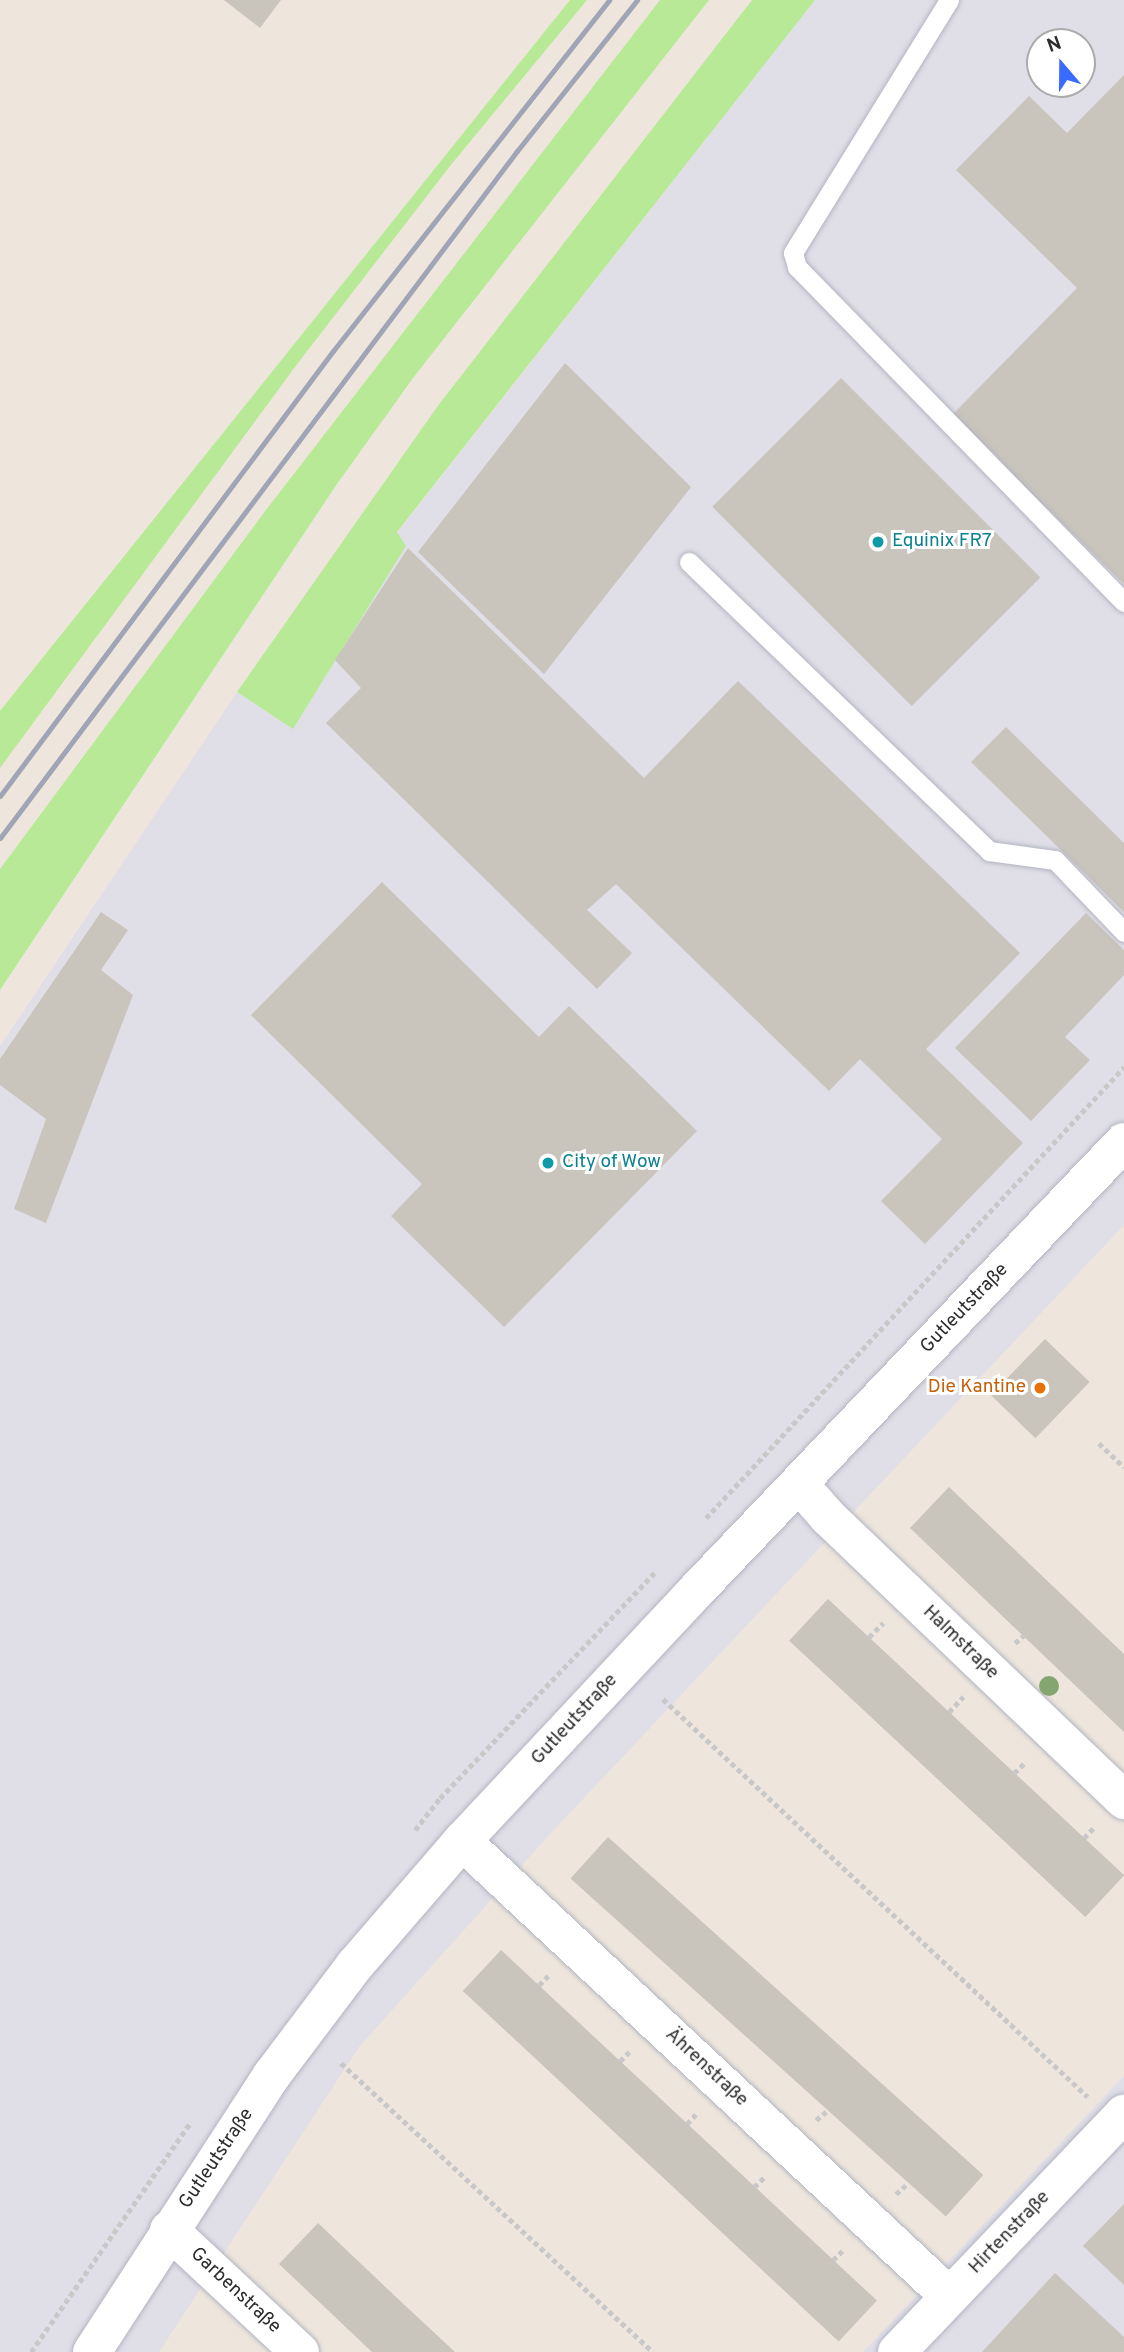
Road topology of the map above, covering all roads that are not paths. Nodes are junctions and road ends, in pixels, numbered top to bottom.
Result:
1 (949, 0) edge
2 (689, 562) dead end
3 (1124, 602) edge
4 (1124, 932) edge
5 (1124, 1142) edge
6 (799, 1484) junction
7 (1124, 1800) edge
8 (462, 1841) junction
9 (1108, 2107) edge
10 (170, 2230) junction
11 (949, 2296) junction
12 (92, 2352) edge
13 (300, 2352) edge
14 (897, 2352) edge

1 - 3 lane
2 - 4 lane
5 - 6 street, Gutleutstraße
6 - 7 street, Halmstraße
6 - 8 street, Gutleutstraße
8 - 10 street, Gutleutstraße
8 - 11 street, Ährenstraße
9 - 11 street, Hirtenstraße
10 - 12 street, Gutleutstraße
10 - 13 street, Garbenstraße
11 - 14 street, Hirtenstraße

